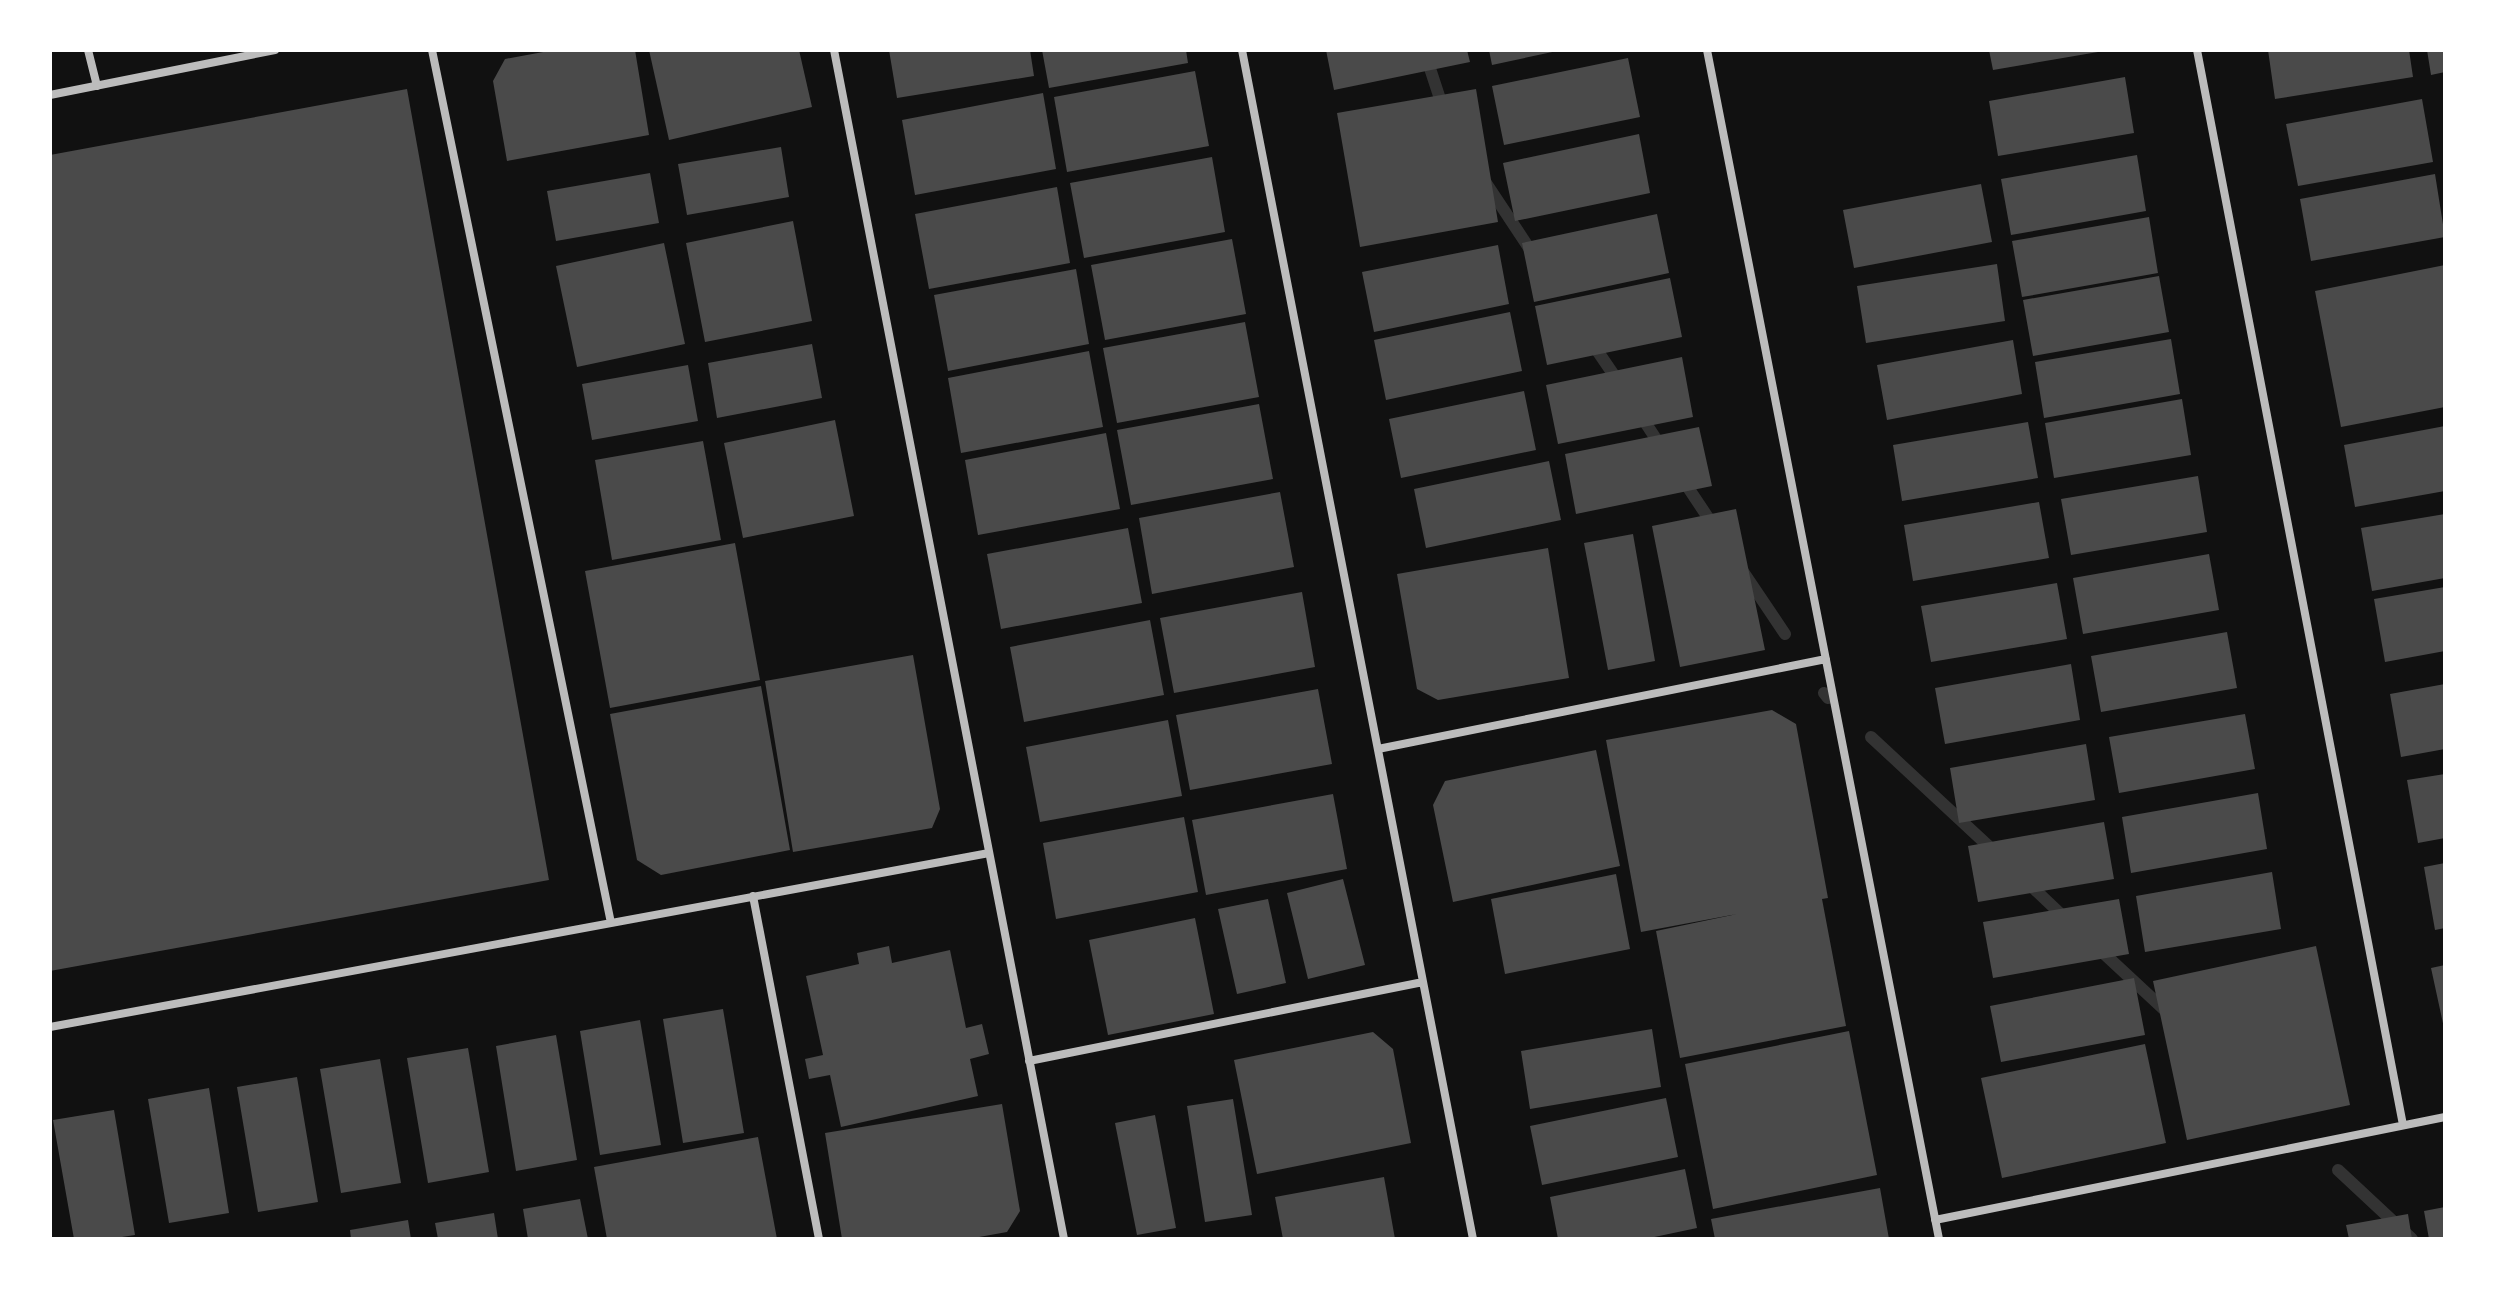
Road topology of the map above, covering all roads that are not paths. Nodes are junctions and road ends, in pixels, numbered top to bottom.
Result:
1 (88, 50) edge
2 (275, 50) edge
3 (432, 50) edge
4 (834, 50) edge
5 (1242, 50) edge
6 (1707, 50) edge
7 (2197, 50) edge
8 (97, 86) junction
9 (50, 95) edge
10 (1826, 659) junction
11 (1378, 749) junction
12 (989, 853) junction
13 (753, 896) junction
14 (611, 923) junction
15 (1423, 982) junction
16 (50, 1027) edge
17 (1029, 1061) junction
18 (2445, 1117) edge
19 (2403, 1125) junction
20 (1935, 1220) junction
21 (819, 1239) edge
22 (1064, 1239) edge
23 (1473, 1239) edge
24 (1939, 1239) edge

1 - 8 street
2 - 8 street
3 - 14 street
4 - 12 street
5 - 11 street
6 - 10 street
7 - 19 street
8 - 9 street
10 - 11 street
10 - 20 street
11 - 15 street
12 - 13 street
12 - 17 street
13 - 14 street
13 - 21 street
14 - 16 street
15 - 17 street
15 - 23 street
17 - 22 street
18 - 19 street
19 - 20 street
20 - 24 street

